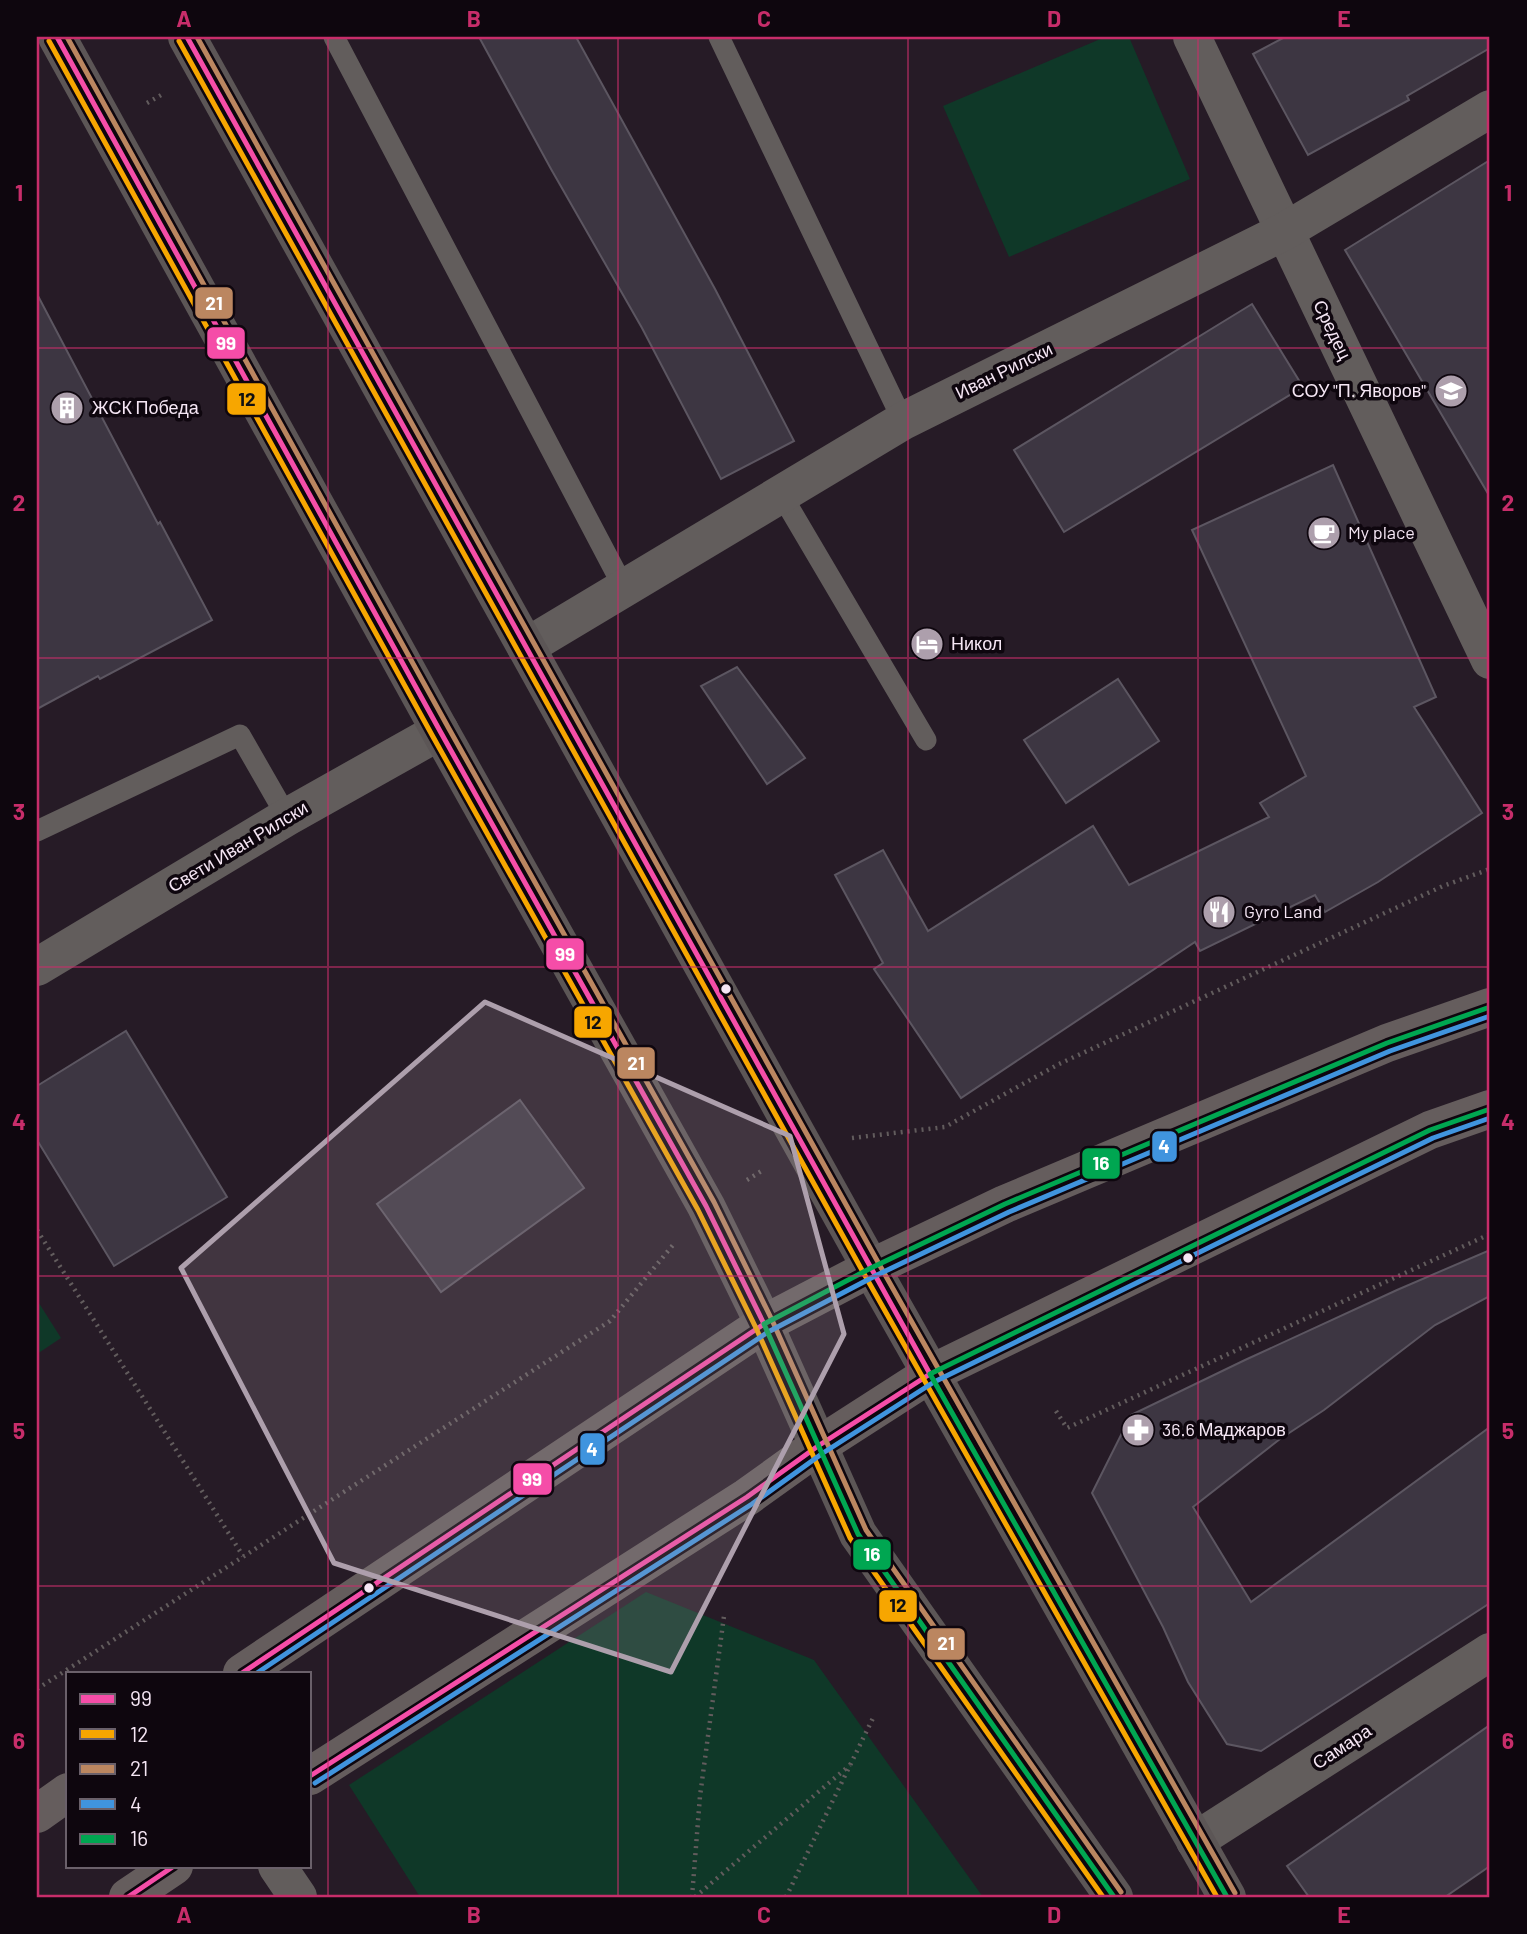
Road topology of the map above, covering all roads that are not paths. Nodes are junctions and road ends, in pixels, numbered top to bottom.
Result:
1 (57, 37) edge
2 (187, 37) edge
3 (334, 37) edge
4 (719, 37) edge
5 (1192, 37) edge
6 (1490, 110) edge
7 (1285, 231) junction
8 (903, 421) junction
9 (781, 494) junction
10 (624, 588) junction
11 (526, 647) junction
12 (1490, 660) edge
13 (440, 730) junction
14 (926, 740) dead end
15 (287, 817) junction
16 (37, 831) edge
17 (37, 967) edge
18 (1490, 1007) edge
19 (1490, 1109) edge
20 (871, 1268) junction
21 (764, 1324) junction
22 (930, 1374) junction
23 (818, 1446) junction
24 (1490, 1652) edge
25 (243, 1672) edge
26 (312, 1775) edge
27 (66, 1793) edge
28 (37, 1814) edge
29 (1195, 1841) junction
30 (171, 1868) edge
31 (278, 1868) edge
32 (128, 1897) edge
33 (298, 1897) edge
34 (1114, 1897) edge
35 (1227, 1897) edge

1 - 13 main road
2 - 11 main road
3 - 10 lane
4 - 8 lane
5 - 7 street, Средец
6 - 7 street, Иван Рилски
7 - 8 street, Иван Рилски
7 - 12 street, Средец
8 - 9 street, Иван Рилски
9 - 10 street, Иван Рилски
9 - 14 lane
10 - 11 street, Иван Рилски
11 - 20 main road
13 - 15 street, Свети Иван Рилски
13 - 21 main road
15 - 16 lane
15 - 17 street, Свети Иван Рилски
18 - 20 main road
19 - 22 main road
20 - 21 main road
20 - 22 main road
21 - 23 main road
21 - 25 main road
22 - 23 main road
22 - 29 main road
23 - 26 main road
23 - 34 main road
24 - 29 street, Самара
27 - 28 main road
29 - 35 main road
30 - 32 main road
31 - 33 street

